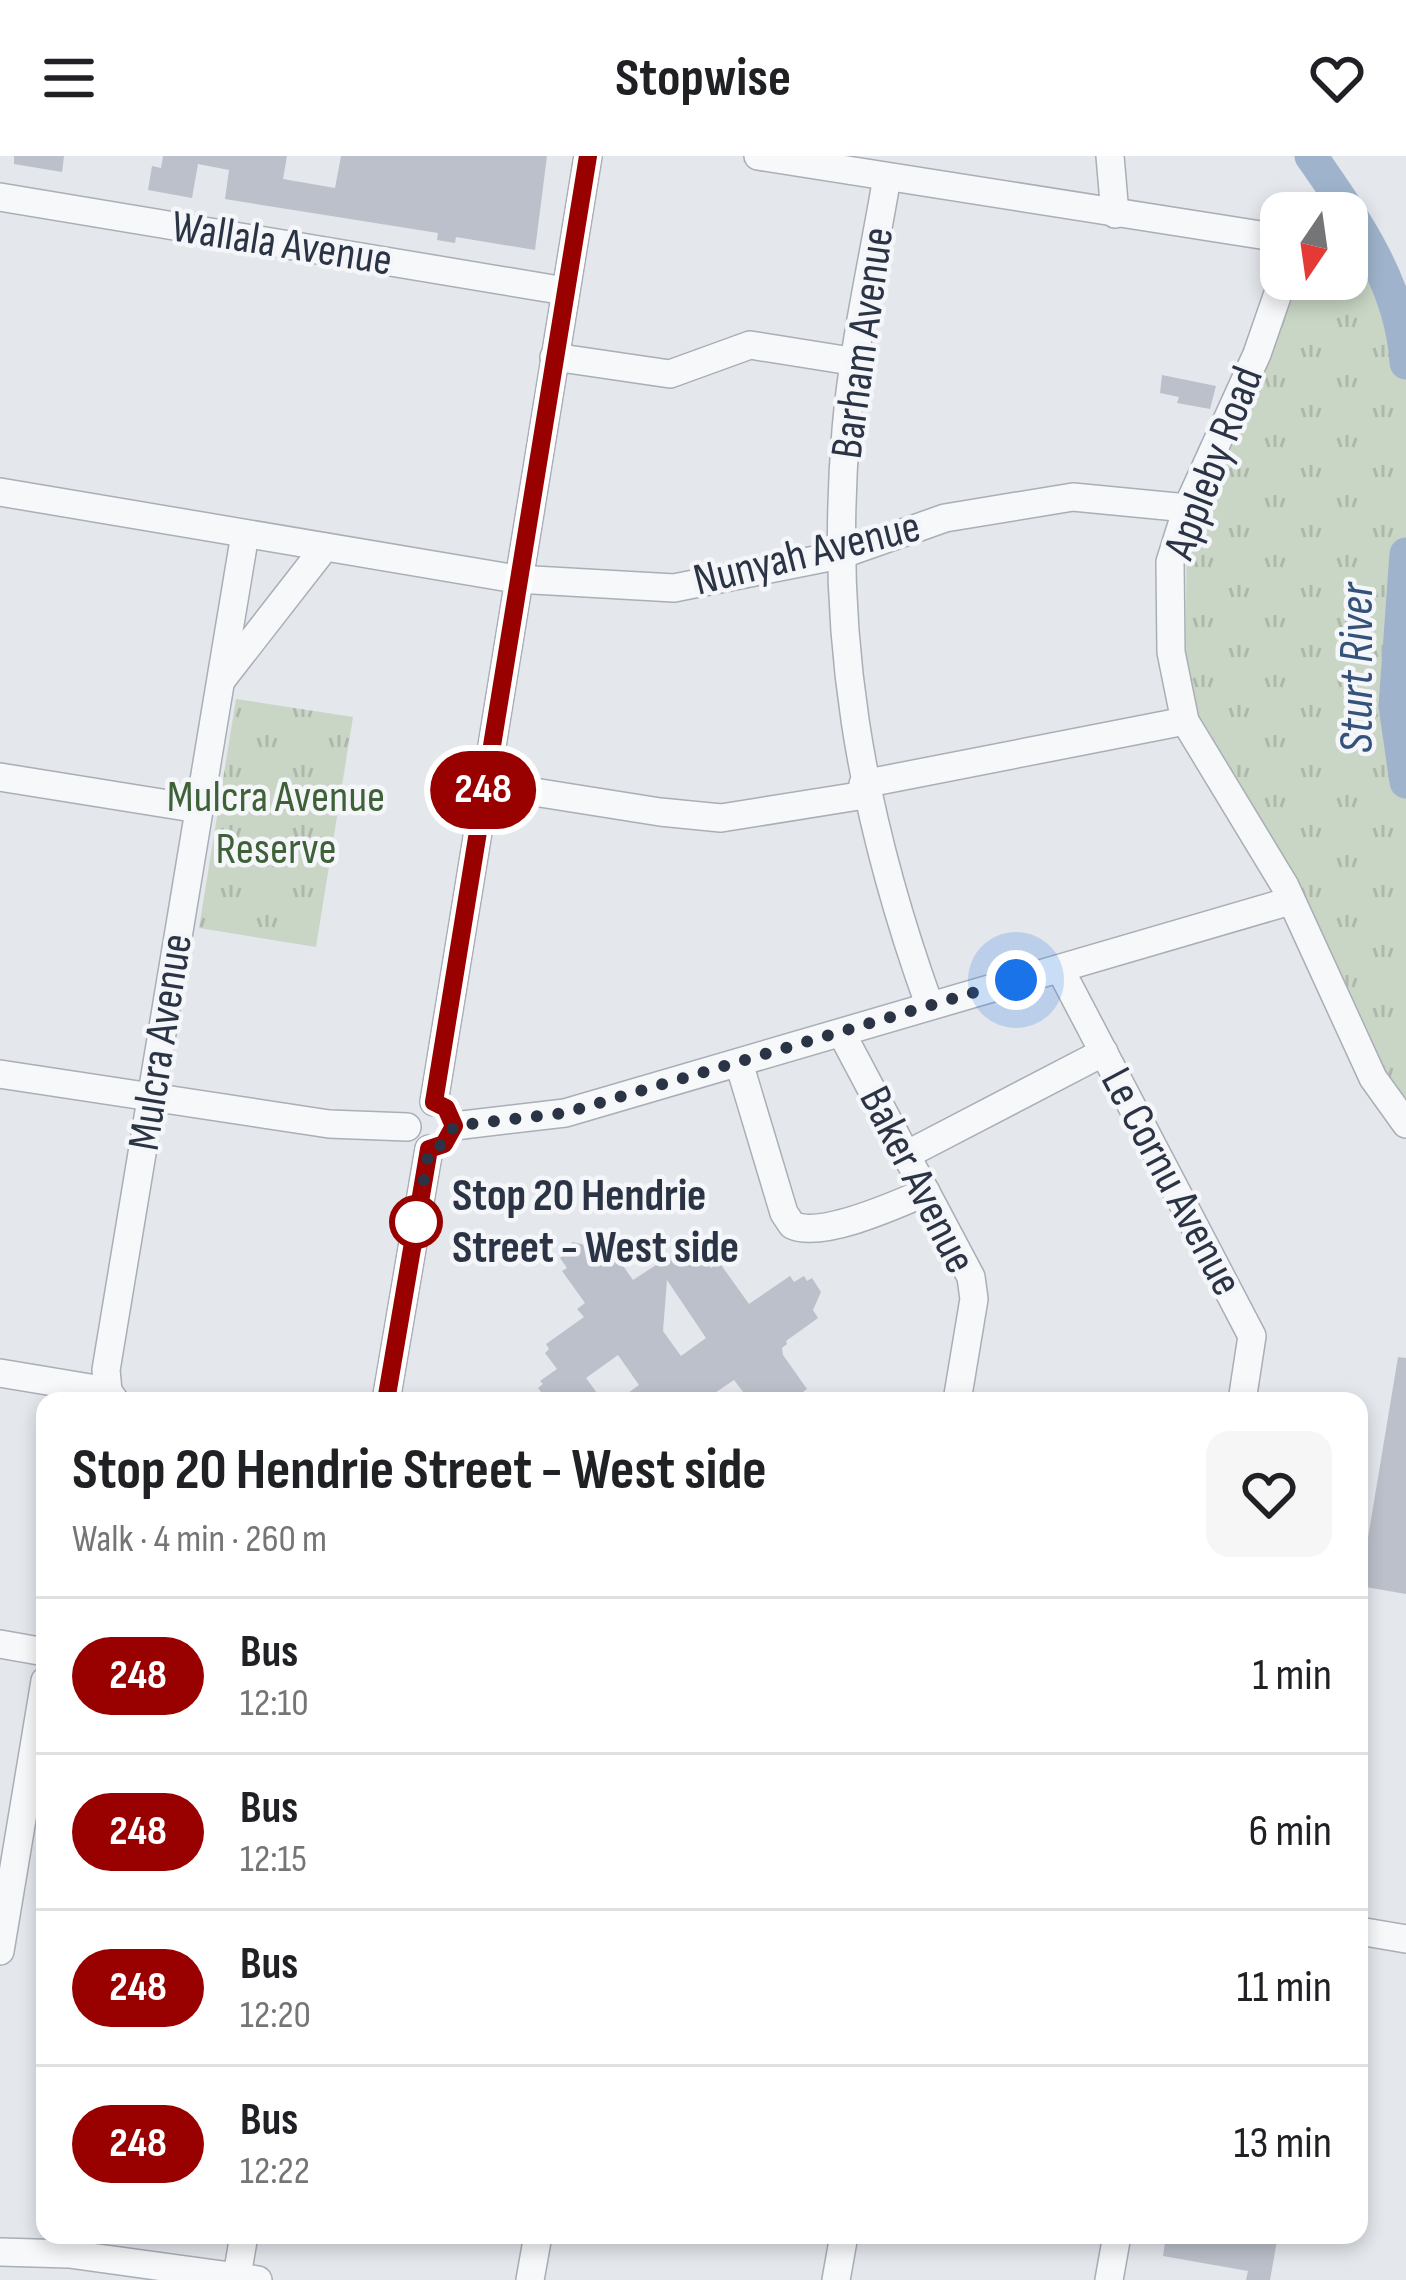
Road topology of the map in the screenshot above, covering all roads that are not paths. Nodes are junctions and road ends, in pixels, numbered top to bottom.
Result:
1 (588, 156) edge
2 (758, 156) edge
3 (1111, 156) edge
4 (887, 177) junction
5 (0, 197) edge
6 (1115, 214) junction
7 (1260, 235) edge
8 (565, 291) junction
9 (1275, 300) edge
10 (554, 357) junction
11 (857, 362) junction
12 (0, 492) edge
13 (1187, 508) junction
14 (244, 533) junction
15 (325, 547) junction
16 (840, 556) junction
17 (516, 579) junction
18 (220, 681) junction
19 (1185, 721) junction
20 (0, 776) edge
21 (484, 784) junction
22 (864, 789) junction
23 (199, 809) junction
24 (1290, 902) junction
25 (1060, 969) junction
26 (929, 1004) junction
27 (842, 1034) junction
28 (1104, 1052) junction
29 (739, 1063) junction
30 (0, 1074) edge
31 (152, 1099) junction
32 (434, 1102) junction
33 (1406, 1124) edge
34 (454, 1126) junction
35 (406, 1127) junction
36 (429, 1149) junction
37 (906, 1155) junction
38 (926, 1192) junction
39 (0, 1373) edge
40 (92, 1392) edge
41 (110, 1392) edge
42 (388, 1392) edge
43 (958, 1392) edge
44 (1243, 1392) edge
45 (0, 1644) edge
46 (36, 1650) edge
47 (36, 1735) edge
48 (1368, 1932) edge
49 (1406, 1939) edge
50 (0, 1951) edge
51 (245, 2244) edge
52 (536, 2244) edge
53 (842, 2244) edge
54 (1115, 2244) edge
55 (0, 2252) edge
56 (67, 2267) edge
57 (247, 2278) edge
58 (530, 2280) edge
59 (836, 2280) edge
60 (1109, 2280) edge

1 - 8 street
2 - 4 street
3 - 6 street
4 - 6 street
4 - 11 street, Barham Avenue
5 - 8 street, Wallala Avenue
6 - 7 street
8 - 10 street
9 - 13 street, Appleby Road
10 - 11 street
10 - 17 street
11 - 16 street, Barham Avenue
12 - 14 street, Nunyah Avenue
13 - 16 street, Nunyah Avenue
13 - 19 street, Appleby Road
14 - 15 street, Nunyah Avenue
14 - 18 street, Mulcra Avenue
15 - 17 street, Nunyah Avenue
15 - 18 street, Mulcra Avenue
16 - 17 street, Nunyah Avenue
16 - 22 street, Barham Avenue
17 - 21 street
18 - 23 street, Mulcra Avenue
19 - 22 street
19 - 24 street, Appleby Road
20 - 23 street
21 - 22 street
21 - 32 street
22 - 26 street, Barham Avenue
23 - 31 street, Mulcra Avenue
24 - 25 street
24 - 33 street, Appleby Road
25 - 26 street
25 - 28 street, Le Cornu Avenue
26 - 27 street
27 - 29 street
27 - 37 street, Baker Avenue
28 - 37 street
28 - 44 street, Le Cornu Avenue
29 - 34 street
29 - 38 street
30 - 31 street
31 - 35 street
31 - 41 street, Mulcra Avenue
32 - 34 street
32 - 35 street
34 - 36 street
35 - 36 street
36 - 42 street
37 - 38 street, Baker Avenue
38 - 43 street, Baker Avenue
39 - 40 street
45 - 46 street
47 - 50 street
48 - 49 street
51 - 57 street
52 - 58 street
53 - 59 street
54 - 60 street
55 - 56 street
56 - 57 street

